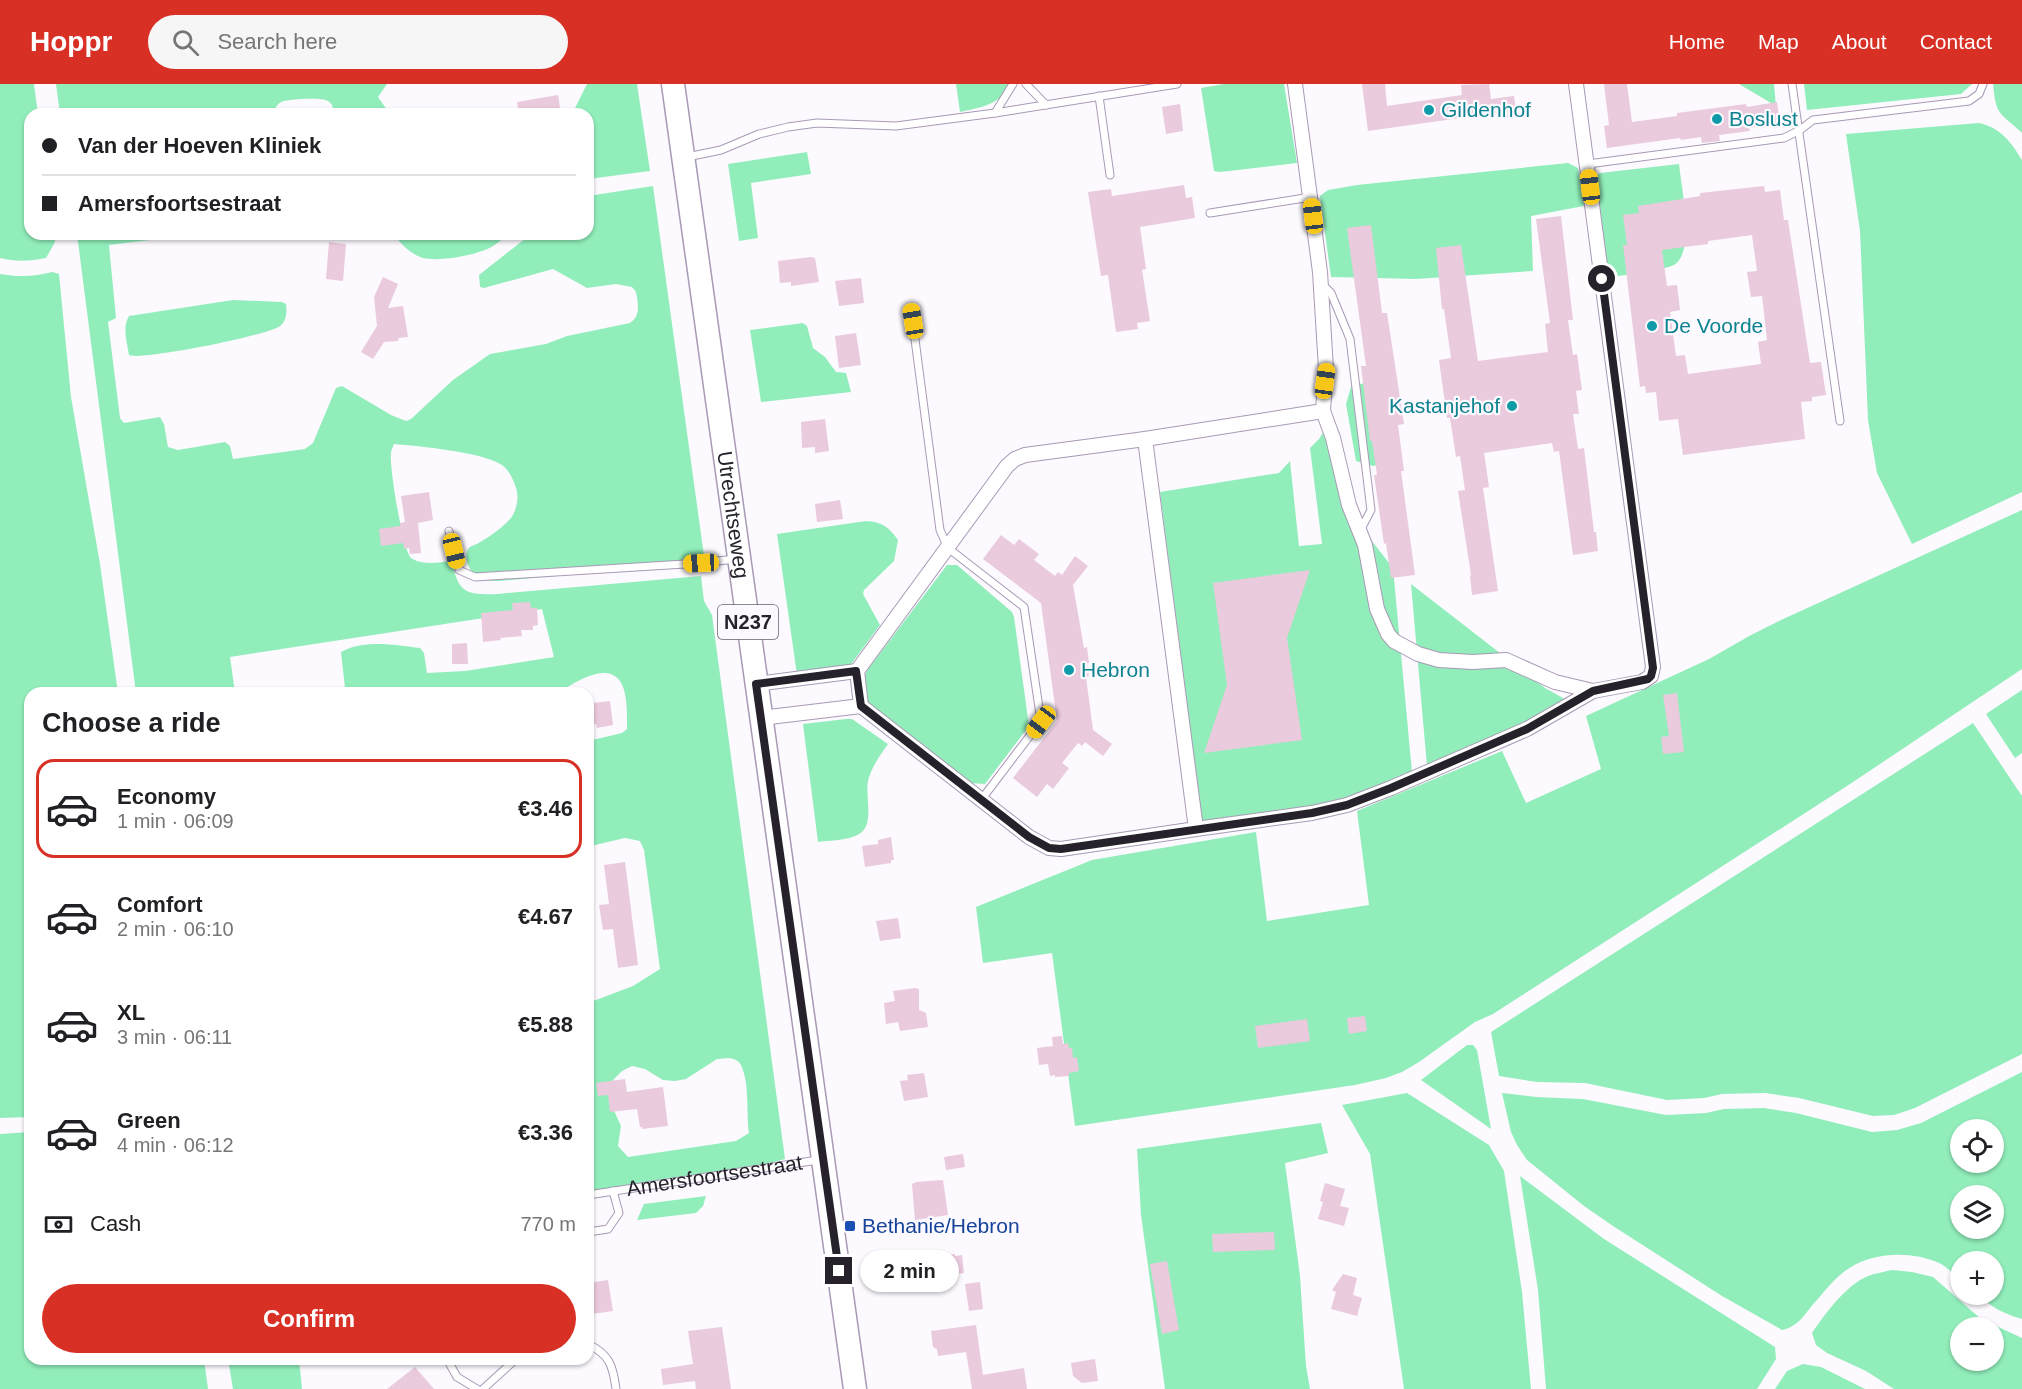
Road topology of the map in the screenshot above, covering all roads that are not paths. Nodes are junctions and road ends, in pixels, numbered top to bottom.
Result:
1 (673, 84) edge
2 (1013, 84) edge
3 (1026, 84) edge
4 (1177, 84) edge
5 (1295, 84) edge
6 (1576, 84) edge
7 (1792, 84) edge
8 (1983, 84) edge
9 (1100, 96) junction
10 (1046, 105) junction
11 (995, 113) junction
12 (1800, 130) junction
13 (683, 157) junction
14 (1588, 164) junction
15 (1110, 175) dead end
16 (1311, 198) junction
17 (1210, 213) dead end
18 (1320, 282) junction
19 (911, 309) dead end
20 (1323, 411) junction
21 (1840, 420) dead end
22 (1145, 439) junction
23 (449, 531) dead end
24 (1360, 531) junction
25 (948, 548) junction
26 (740, 558) junction
27 (856, 671) junction
28 (756, 684) junction
29 (1593, 691) junction
30 (861, 706) junction
31 (761, 718) junction
32 (981, 800) junction
33 (1196, 829) junction
34 (824, 1159) junction
35 (613, 1191) junction
36 (594, 1194) edge
37 (594, 1231) edge
38 (594, 1348) edge
39 (450, 1365) edge
40 (509, 1365) edge
41 (477, 1389) edge
42 (483, 1389) edge
43 (616, 1389) edge
44 (855, 1389) edge

1 - 13 main road, Utrechtseweg / N237
2 - 11 lane
3 - 10 lane
4 - 9 lane
5 - 16 street
6 - 14 street
7 - 12 lane
8 - 12 lane
9 - 10 lane
9 - 15 lane
10 - 11 lane
11 - 13 lane
12 - 14 lane
12 - 21 lane
13 - 26 main road, Utrechtseweg / N237
14 - 29 street
16 - 17 lane
16 - 18 street
18 - 20 street
18 - 24 lane
19 - 25 lane
20 - 22 street
20 - 24 street
22 - 25 street
22 - 33 street
23 - 26 lane
24 - 29 street
25 - 27 street
25 - 32 lane
26 - 28 main road, Utrechtseweg / N237
27 - 28 street
27 - 30 street
28 - 31 main road, Utrechtseweg / N237
29 - 33 street
30 - 31 street
30 - 32 street
31 - 34 main road, Utrechtseweg / N237
32 - 33 street
34 - 35 lane, Amersfoortsestraat
34 - 44 main road, Amersfoortsestraat / N237
35 - 36 lane, Amersfoortsestraat
35 - 37 lane
38 - 43 lane
39 - 41 lane
40 - 42 lane

